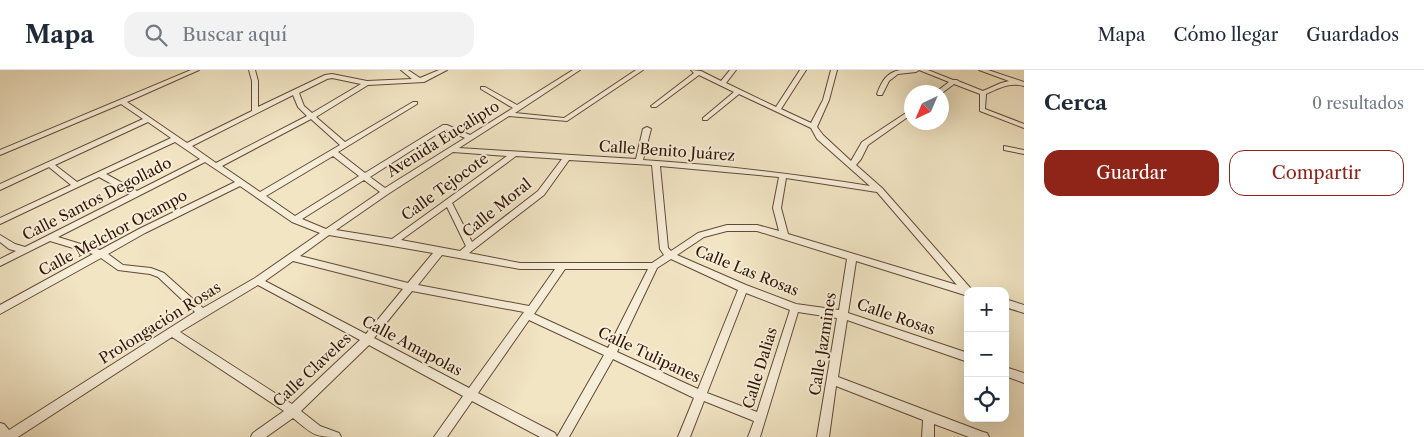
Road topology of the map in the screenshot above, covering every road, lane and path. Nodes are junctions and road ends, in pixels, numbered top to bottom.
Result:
1 (196, 70) edge
2 (252, 70) edge
3 (404, 70) edge
4 (640, 70) edge
5 (733, 70) edge
6 (803, 70) edge
7 (834, 70) edge
8 (916, 70) edge
9 (922, 70) edge
10 (982, 70) edge
11 (440, 71) edge
12 (572, 71) edge
13 (696, 71) edge
14 (418, 80) junction
15 (954, 81) junction
16 (367, 83) junction
17 (1021, 83) edge
18 (722, 84) junction
19 (949, 85) edge
20 (482, 88) dead end
21 (295, 91) junction
22 (738, 92) junction
23 (983, 93) junction
24 (880, 94) dead end
25 (121, 101) junction
26 (415, 103) dead end
27 (654, 106) dead end
28 (518, 108) junction
29 (776, 110) junction
30 (255, 111) junction
31 (509, 114) junction
32 (312, 115) junction
33 (904, 117) edge
34 (705, 119) dead end
35 (148, 120) junction
36 (566, 120) joint
37 (1024, 126) edge
38 (813, 127) junction
39 (646, 129) dead end
40 (175, 138) junction
41 (471, 138) junction
42 (344, 145) junction
43 (186, 146) junction
44 (1007, 148) dead end
45 (451, 150) junction
46 (332, 152) junction
47 (1024, 152) edge
48 (0, 153) edge
49 (514, 154) junction
50 (567, 158) junction
51 (206, 159) junction
52 (639, 162) junction
53 (656, 164) junction
54 (51, 165) junction
55 (850, 165) junction
56 (216, 166) junction
57 (99, 174) junction
58 (783, 175) junction
59 (364, 177) junction
60 (240, 182) junction
61 (76, 185) junction
62 (0, 187) edge
63 (879, 190) junction
64 (385, 192) junction
65 (137, 194) junction
66 (260, 196) junction
67 (448, 202) junction
68 (295, 220) junction
69 (0, 221) edge
70 (326, 232) junction
71 (784, 236) junction
72 (0, 238) edge
73 (50, 238) junction
74 (393, 242) junction
75 (471, 247) junction
76 (26, 250) junction
77 (440, 251) junction
78 (102, 254) junction
79 (461, 254) junction
80 (671, 256) junction
81 (291, 257) junction
82 (852, 257) junction
83 (0, 263) edge
84 (563, 265) junction
85 (654, 266) junction
86 (258, 281) junction
87 (410, 287) junction
88 (964, 287) edge
89 (742, 288) junction
90 (964, 290) edge
91 (1009, 304) edge
92 (795, 308) junction
93 (1024, 309) edge
94 (0, 310) edge
95 (202, 313) junction
96 (529, 313) junction
97 (843, 314) junction
98 (172, 332) junction
99 (367, 340) junction
100 (611, 353) junction
101 (964, 357) edge
102 (1009, 372) edge
103 (1024, 378) edge
104 (832, 380) junction
105 (471, 394) junction
106 (700, 395) junction
107 (294, 411) junction
108 (928, 416) junction
109 (760, 418) junction
110 (0, 428) edge
111 (7, 437) edge
112 (257, 437) edge
113 (335, 437) edge
114 (440, 437) edge
115 (552, 437) edge
116 (563, 437) edge
117 (684, 437) edge
118 (754, 437) edge
119 (823, 437) edge
120 (928, 437) edge
121 (983, 437) edge

1 - 25 street
2 - 30 street
3 - 14 street
4 - 36 street
5 - 18 street
6 - 29 street
7 - 38 street
8 - 24 street
9 - 15 street
10 - 17 street
11 - 14 street
12 - 28 street, Avenida Eucalipto
13 - 18 street
13 - 27 street
14 - 16 street
15 - 19 street
15 - 23 street
16 - 21 street
16 - 32 street
17 - 23 street
18 - 22 street
20 - 28 street
21 - 30 street
21 - 32 street
22 - 29 street
22 - 34 street
23 - 37 street
25 - 35 street
25 - 48 street
26 - 42 street
28 - 31 street, Avenida Eucalipto
29 - 38 street
30 - 43 street
31 - 36 street
31 - 41 street, Avenida Eucalipto
32 - 42 street
32 - 56 street
33 - 55 street
35 - 40 street
35 - 54 street
38 - 55 street
39 - 52 street
40 - 43 street
40 - 57 street
41 - 45 street, Avenida Eucalipto
41 - 59 street
42 - 46 street
43 - 51 street
44 - 47 street
45 - 49 street, Calle Benito Juárez
45 - 64 street, Avenida Eucalipto
46 - 59 street
46 - 66 street
49 - 50 street, Calle Benito Juárez
49 - 67 street, Calle Tejocote
50 - 52 street, Calle Benito Juárez
50 - 75 street, Calle Moral
51 - 56 street
51 - 65 street, Calle Santos Degollado
52 - 53 street, Calle Benito Juárez
53 - 58 street, Calle Benito Juárez
53 - 80 street
54 - 61 street
54 - 62 street
55 - 63 street
56 - 60 street
57 - 61 street
57 - 65 street
58 - 63 street, Calle Benito Juárez
58 - 71 street
59 - 64 street
59 - 68 street
60 - 66 street
60 - 78 street, Calle Melchor Ocampo
61 - 69 street
63 - 88 street
64 - 70 street, Avenida Eucalipto
65 - 73 street, Calle Santos Degollado
66 - 68 street
67 - 74 street, Calle Tejocote
67 - 75 street
68 - 70 street
70 - 74 street
70 - 81 street, Prolongación Rosas
71 - 80 street
71 - 82 street
72 - 76 street
73 - 76 street, Calle Santos Degollado
73 - 78 street
74 - 77 street
75 - 79 street, Calle Moral
76 - 83 street, Calle Santos Degollado
77 - 79 street
77 - 87 street, Calle Claveles
78 - 94 street, Calle Melchor Ocampo
78 - 95 street
79 - 84 street
80 - 85 street
80 - 89 street, Calle Las Rosas
81 - 86 street, Prolongación Rosas
81 - 87 street, Calle Tulipanes
82 - 90 street
82 - 97 street, Calle Jazmines
84 - 85 street
84 - 96 street
85 - 100 street
86 - 95 street, Prolongación Rosas
86 - 99 street, Calle Amapolas
87 - 96 street, Calle Tulipanes
87 - 99 street, Calle Claveles
89 - 92 street, Calle Las Rosas
89 - 106 street
91 - 93 street
92 - 97 street, Calle Las Rosas
92 - 109 street, Calle Dalias
95 - 98 street, Prolongación Rosas
96 - 100 street, Calle Tulipanes
96 - 105 street
97 - 101 street, Calle Rosas
97 - 104 street, Calle Jazmines
98 - 107 street
98 - 111 street, Prolongación Rosas
99 - 105 street, Calle Amapolas
99 - 107 street, Calle Claveles
100 - 106 street, Calle Tulipanes
100 - 116 street
102 - 103 street
104 - 108 street
104 - 119 street, Calle Jazmines
105 - 114 street
105 - 115 street, Calle Amapolas
106 - 109 street, Calle Tulipanes
106 - 117 street
107 - 112 street, Calle Claveles
107 - 113 street
108 - 120 street
108 - 121 street
109 - 118 street, Calle Dalias
110 - 111 street

